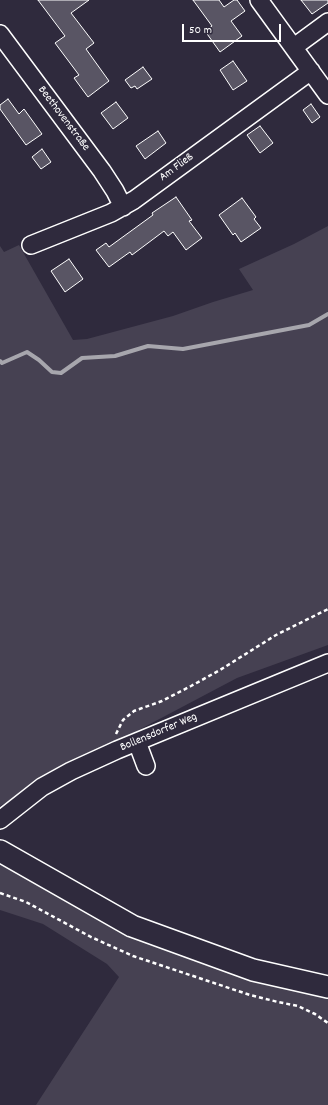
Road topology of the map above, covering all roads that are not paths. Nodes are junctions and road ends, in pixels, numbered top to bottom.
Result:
1 (259, 0) edge
2 (328, 22) edge
3 (0, 34) edge
4 (294, 47) junction
5 (311, 71) junction
6 (328, 95) edge
7 (123, 207) junction
8 (31, 245) dead end
9 (328, 663) edge
10 (137, 742) junction
11 (146, 766) dead end
12 (0, 820) edge
13 (1, 851) edge
14 (328, 987) edge

1 - 4 street
2 - 4 street
3 - 7 street, Beethovenstraße
4 - 5 street
5 - 6 street
5 - 7 street, Am Fließ
7 - 8 street, Am Fließ
9 - 10 street, Bollensdorfer Weg
10 - 11 street
10 - 12 street, Bollensdorfer Weg
13 - 14 main road

